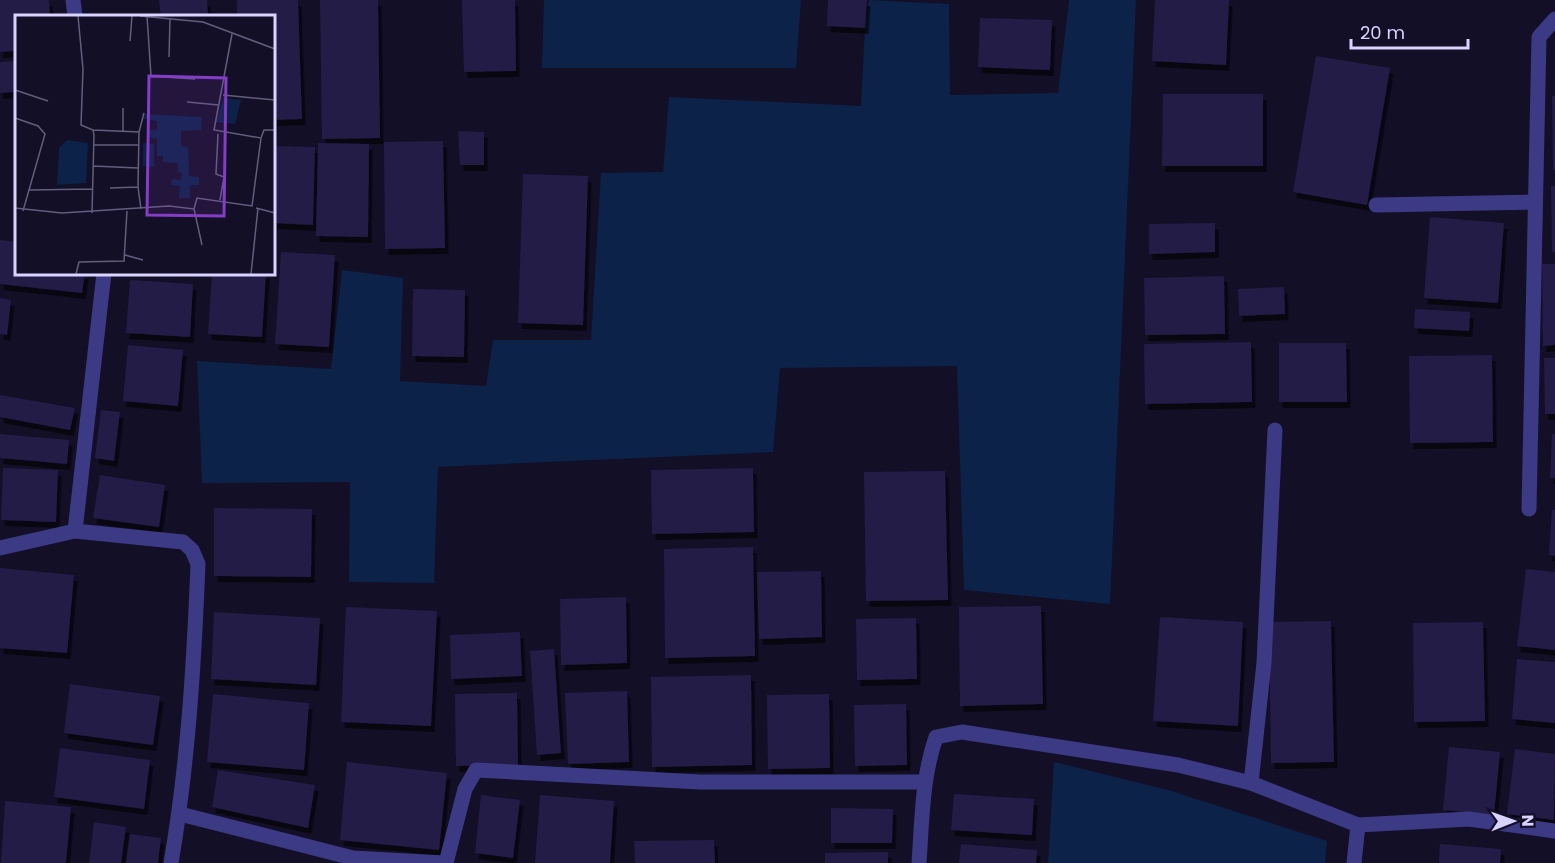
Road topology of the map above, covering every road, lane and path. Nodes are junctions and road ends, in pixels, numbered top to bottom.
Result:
1 (73, 0) edge
2 (75, 15) edge
3 (1555, 19) edge
4 (1536, 202) junction
5 (1376, 205) dead end
6 (104, 274) edge
7 (1275, 430) dead end
8 (1529, 509) dead end
9 (75, 531) junction
10 (0, 548) edge
11 (925, 782) junction
12 (1251, 783) junction
13 (180, 814) junction
14 (1358, 825) junction
15 (1555, 831) edge
16 (171, 863) edge
17 (445, 863) edge
18 (919, 863) edge
19 (1353, 863) edge

1 - 2 street
3 - 4 street
4 - 5 street
4 - 8 street
6 - 9 street
7 - 12 street
9 - 10 street
9 - 13 street
11 - 12 street
11 - 17 street
11 - 18 street
12 - 14 street
13 - 16 street
13 - 17 street
14 - 15 street
14 - 19 street

